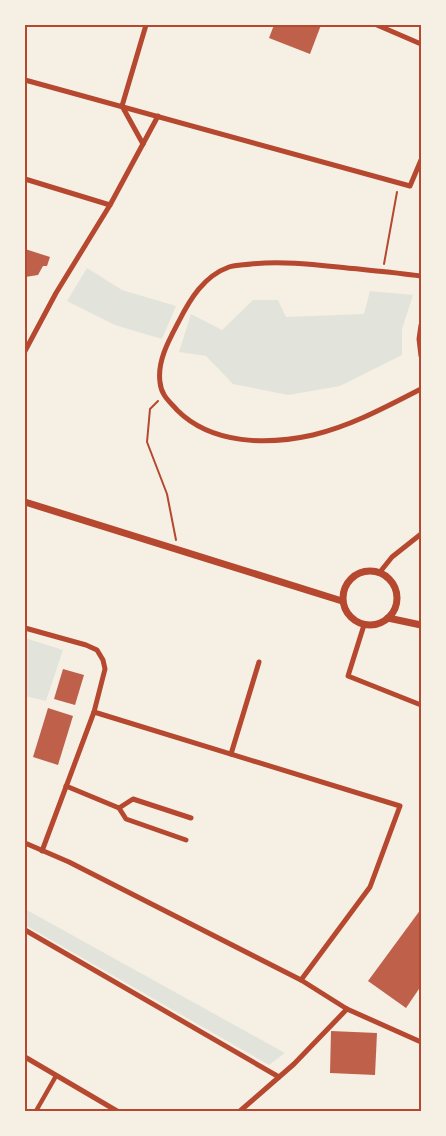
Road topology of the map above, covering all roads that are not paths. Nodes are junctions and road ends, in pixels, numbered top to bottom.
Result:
1 (146, 25) edge
2 (377, 25) edge
3 (421, 44) edge
4 (25, 80) edge
5 (122, 106) junction
6 (158, 116) junction
7 (143, 144) junction
8 (421, 160) edge
9 (25, 179) edge
10 (110, 205) junction
11 (421, 276) edge
12 (421, 325) edge
13 (25, 351) edge
14 (421, 356) edge
15 (421, 389) edge
16 (25, 502) edge
17 (421, 534) edge
18 (380, 572) junction
19 (342, 601) junction
20 (388, 618) junction
21 (364, 625) junction
22 (421, 625) edge
23 (25, 628) edge
24 (259, 662) dead end
25 (421, 705) edge
26 (94, 712) junction
27 (231, 754) junction
28 (66, 786) junction
29 (119, 808) junction
30 (191, 818) dead end
31 (186, 840) dead end
32 (25, 843) edge
33 (42, 851) junction
34 (25, 930) edge
35 (301, 980) junction
36 (348, 1009) junction
37 (421, 1042) edge
38 (25, 1057) edge
39 (56, 1076) junction
40 (279, 1077) junction
41 (36, 1111) edge
42 (117, 1111) edge
43 (240, 1111) edge

1 - 5 street
2 - 3 street
4 - 5 street
5 - 6 street
5 - 7 street
6 - 7 street
6 - 8 street
7 - 10 street
9 - 10 street
10 - 13 street
11 - 15 street
12 - 14 street
16 - 19 street
17 - 18 street
18 - 19 street
18 - 20 street
19 - 21 street
20 - 21 street
20 - 22 street
21 - 25 street
23 - 26 street
24 - 27 street
26 - 27 street
26 - 28 street
27 - 35 street
28 - 29 street
28 - 33 street
29 - 30 street
29 - 31 street
32 - 33 street
33 - 35 street
34 - 40 street
35 - 36 street
36 - 37 street
36 - 40 street
38 - 39 street
39 - 41 street
39 - 42 street
40 - 43 street

